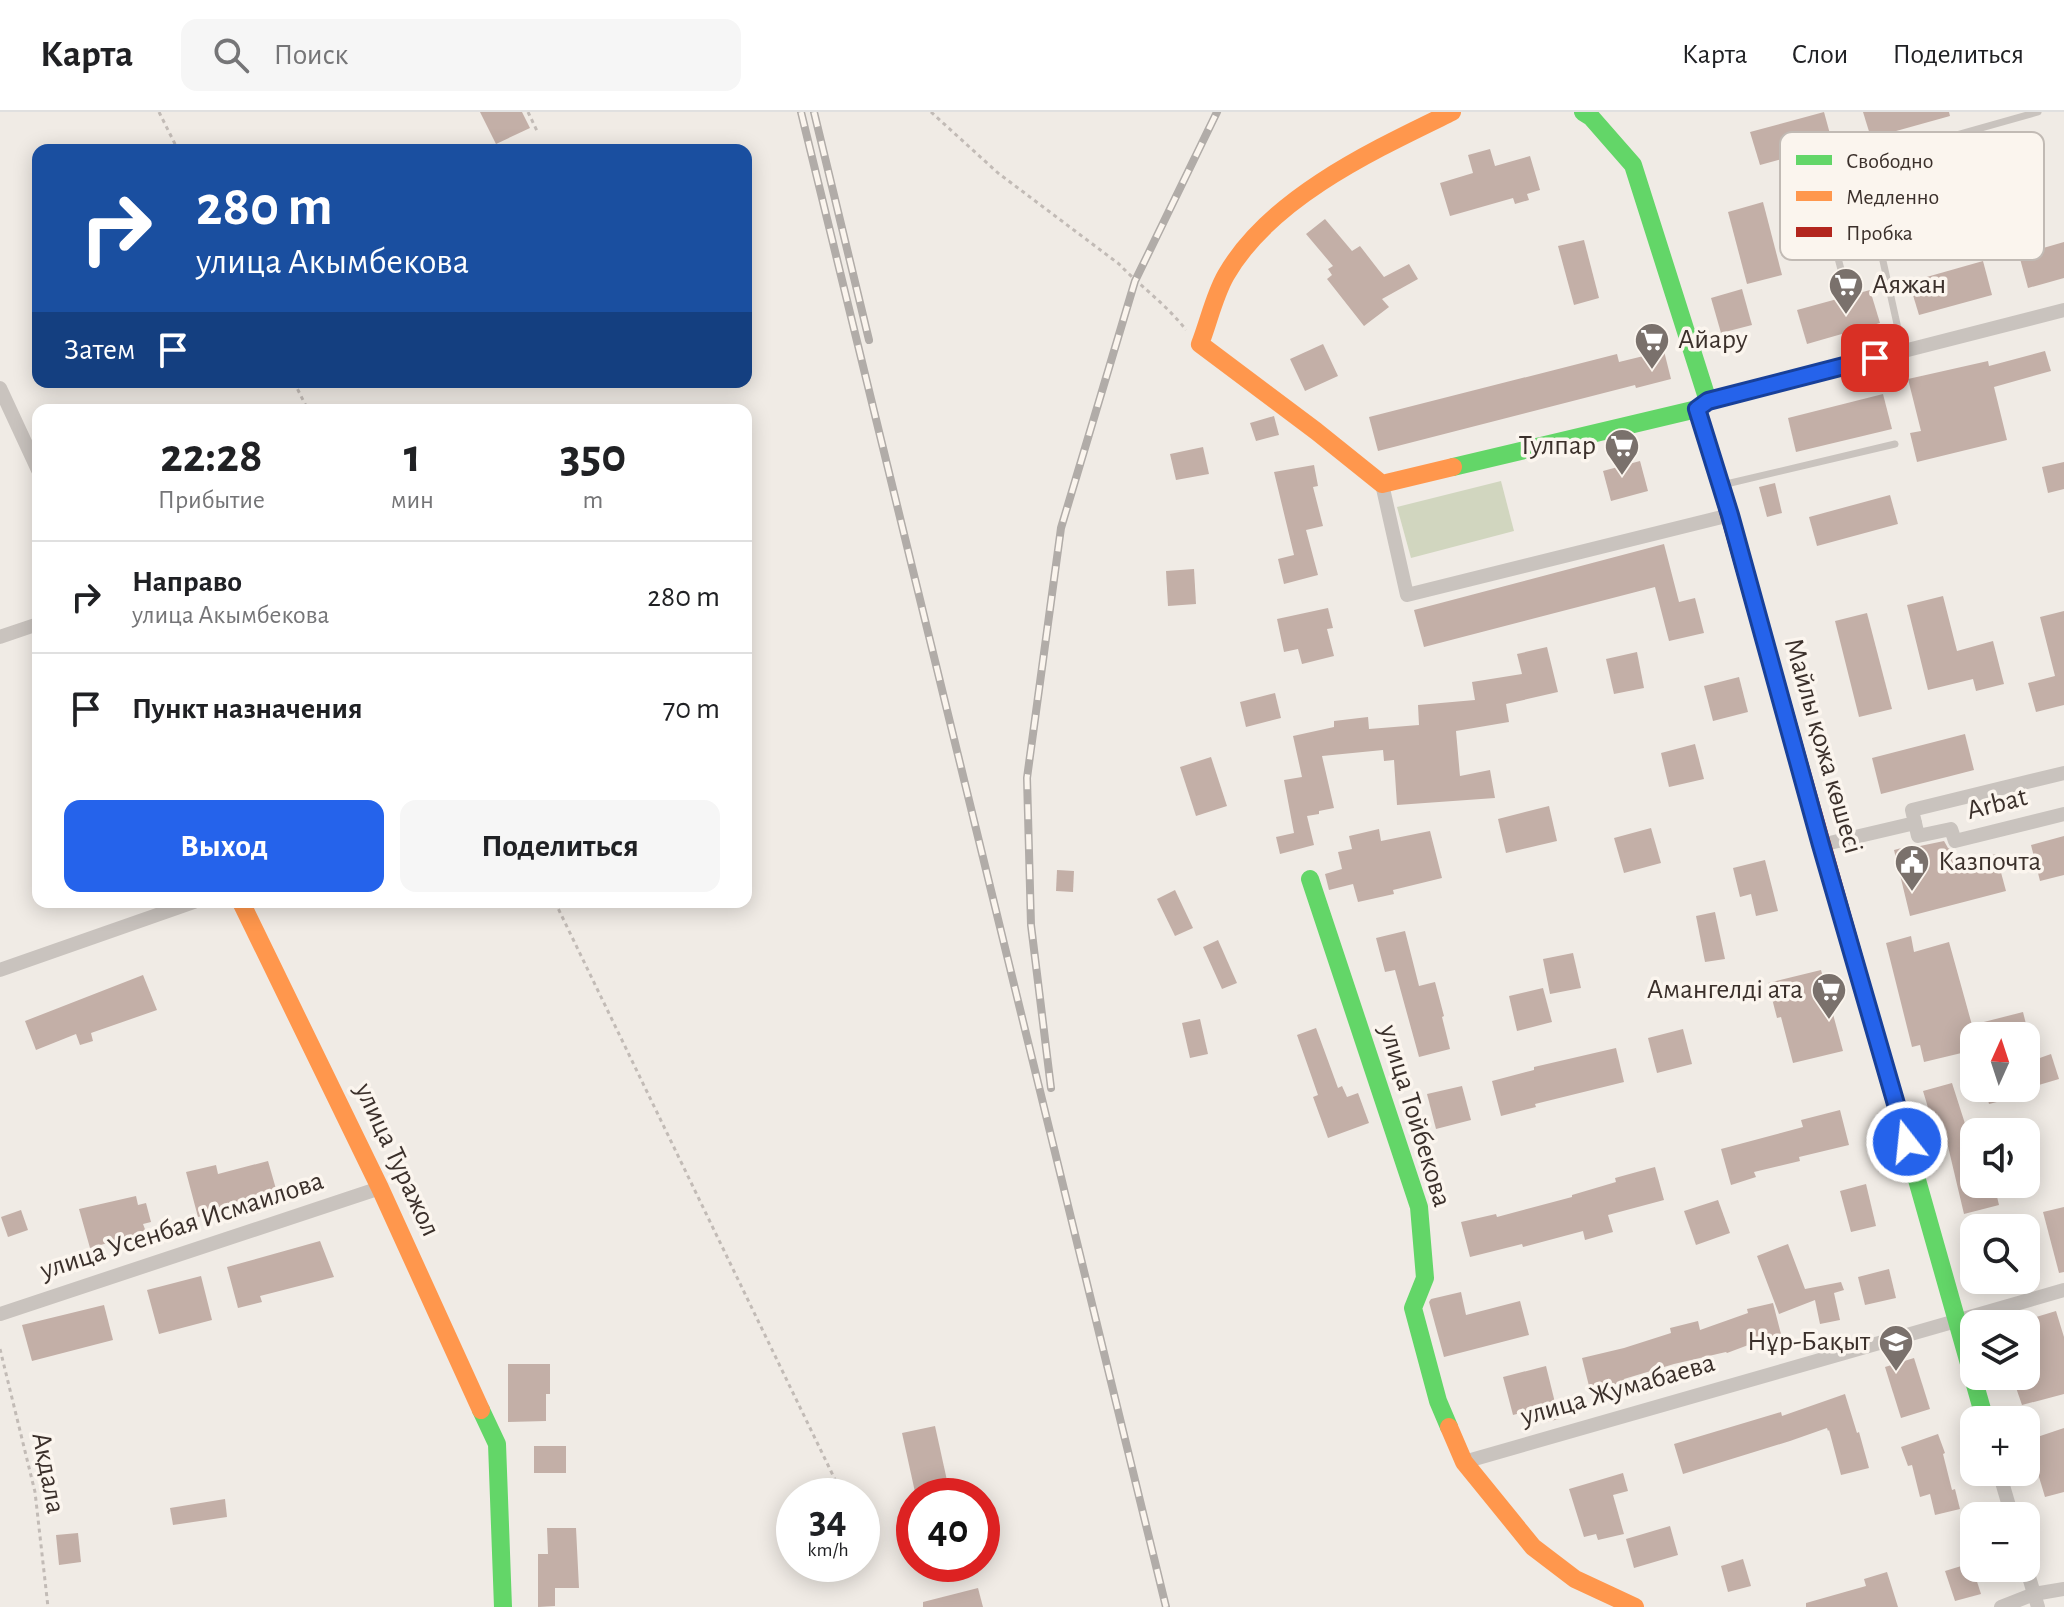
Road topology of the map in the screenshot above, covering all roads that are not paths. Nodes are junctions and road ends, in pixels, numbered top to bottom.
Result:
1 (1452, 112) edge
2 (1583, 112) edge
3 (2038, 112) edge
4 (1967, 132) edge
5 (1838, 260) edge
6 (1883, 260) edge
7 (1843, 277) dead end
8 (2064, 310) edge
9 (1903, 351) junction
10 (0, 388) edge
11 (1703, 405) junction
12 (1895, 444) dead end
13 (32, 457) edge
14 (1382, 484) junction
15 (1721, 485) junction
16 (1730, 515) junction
17 (32, 626) edge
18 (0, 637) edge
19 (2064, 773) edge
20 (2064, 814) edge
21 (1915, 823) junction
22 (1821, 845) junction
23 (1310, 879) dead end
24 (177, 908) edge
25 (244, 908) edge
26 (0, 970) edge
27 (380, 1188) junction
28 (2064, 1290) edge
29 (0, 1314) edge
30 (1957, 1321) junction
31 (1981, 1406) edge
32 (1464, 1462) junction
33 (2064, 1589) edge
34 (2036, 1601) edge
35 (503, 1607) edge
36 (1635, 1607) edge
37 (2001, 1607) edge

1 - 14 street
2 - 11 street, Майлы қожа көшесі
3 - 4 lane
5 - 7 lane
6 - 9 lane
8 - 9 street
9 - 11 street
10 - 13 street
11 - 14 street
11 - 15 street, Майлы қожа көшесі
12 - 15 lane
14 - 16 street
15 - 16 street, Майлы қожа көшесі
16 - 22 street, Майлы қожа көшесі
17 - 18 street
19 - 21 street, Arbat
20 - 21 street, Arbat
21 - 22 street, Arbat
22 - 30 street, Майлы қожа көшесі
23 - 32 street, улица Тойбекова
24 - 26 street
25 - 27 street, улица Туражол
27 - 29 street, улица Усенбая Исмаилова
27 - 35 street, улица Туражол
28 - 30 street, улица Жумабаева
30 - 31 street, Майлы қожа көшесі
30 - 32 street, улица Жумабаева
32 - 36 street, улица Тойбекова
33 - 34 street
34 - 37 street

